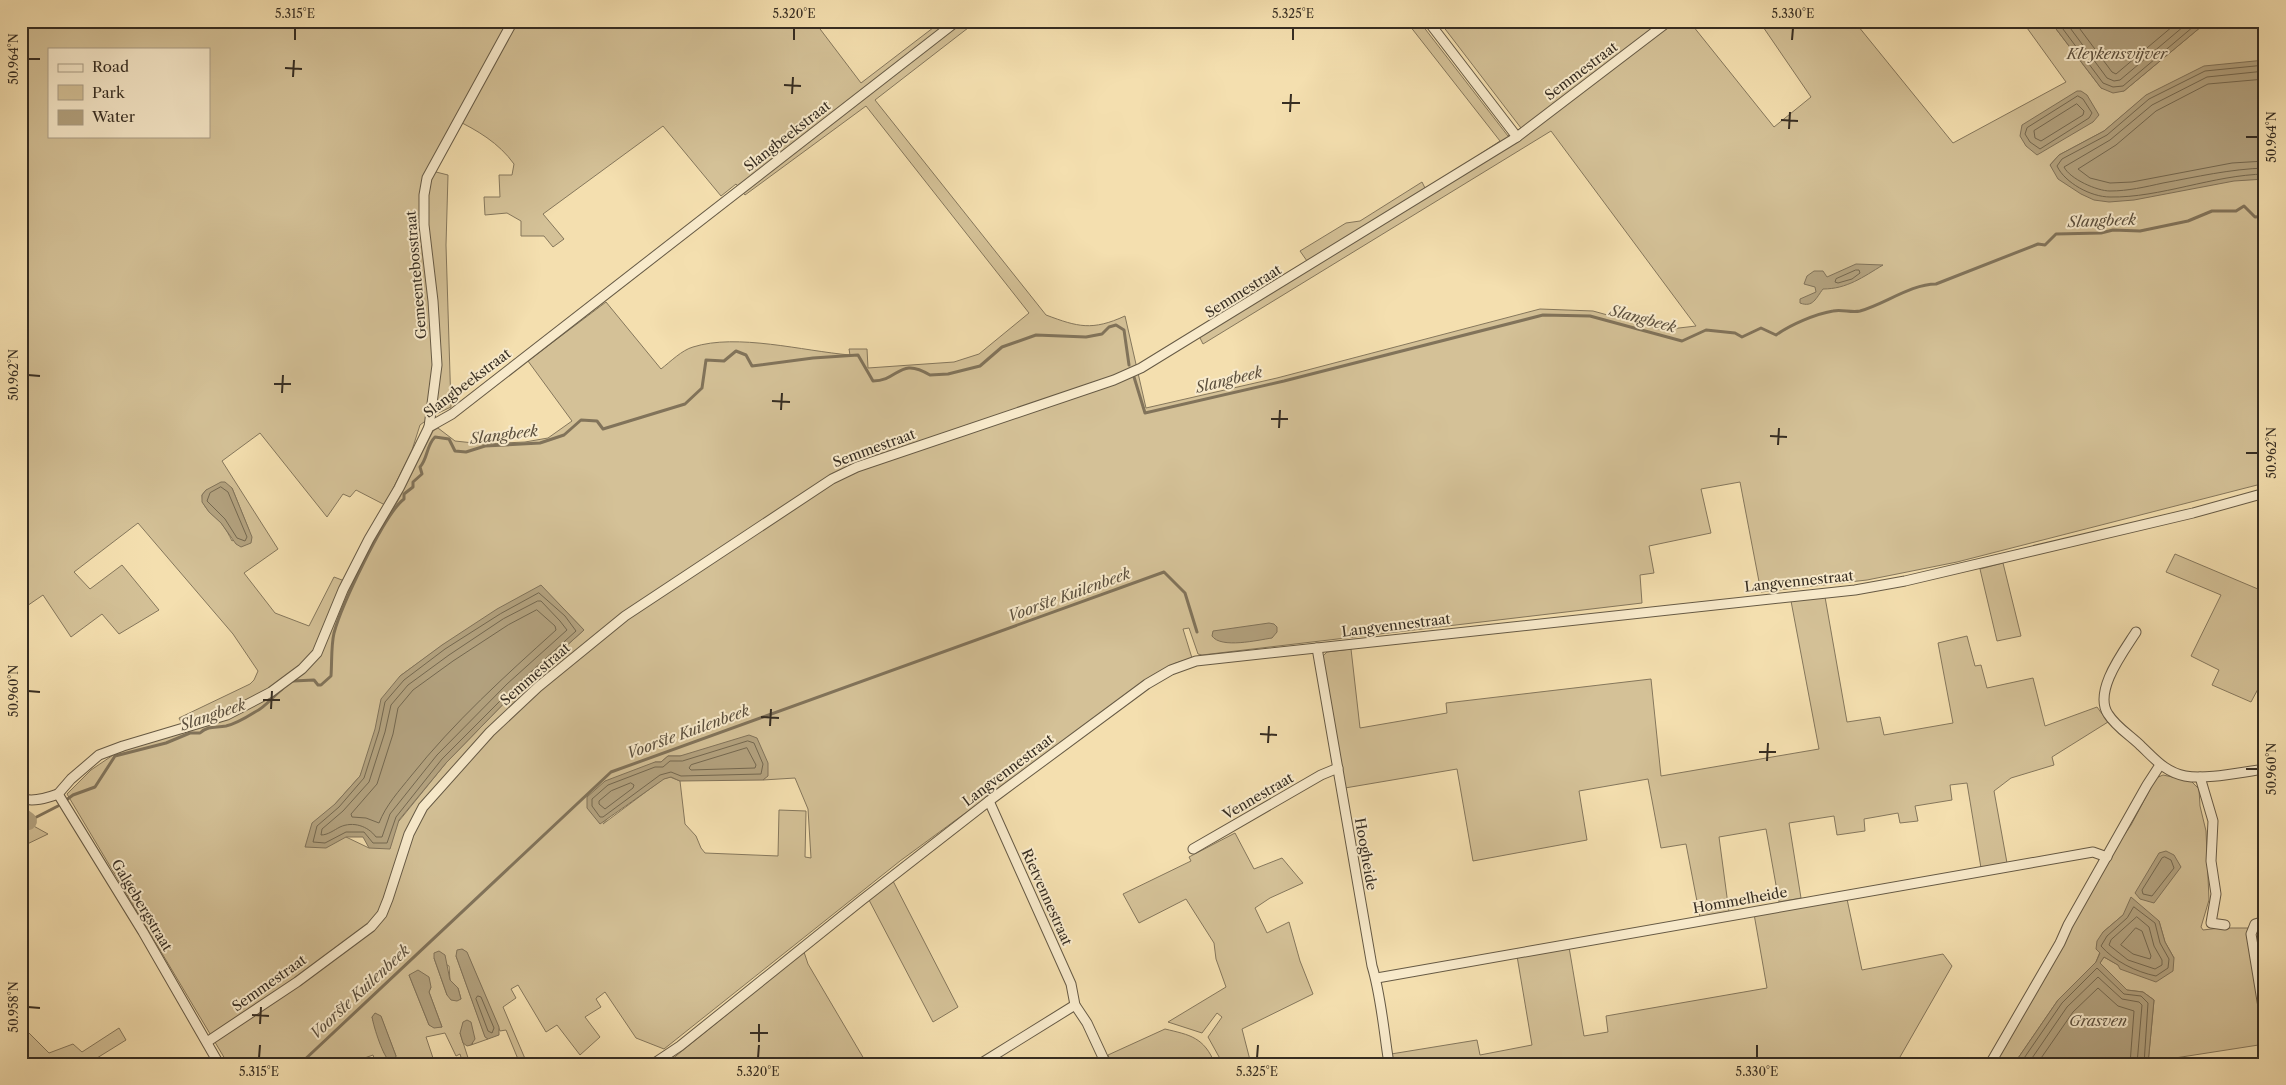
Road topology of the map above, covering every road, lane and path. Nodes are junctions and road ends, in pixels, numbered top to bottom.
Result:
1 (513, 21) edge
2 (957, 21) edge
3 (1428, 21) edge
4 (1669, 21) edge
5 (1518, 137) junction
6 (428, 427) junction
7 (2265, 493) edge
8 (2136, 632) dead end
9 (1317, 648) junction
10 (2160, 765) junction
11 (1338, 768) junction
12 (2265, 769) edge
13 (2200, 777) junction
14 (58, 794) junction
15 (21, 798) edge
16 (989, 801) junction
17 (1193, 849) dead end
18 (2107, 857) junction
19 (2265, 921) edge
20 (2225, 925) dead end
21 (1377, 978) junction
22 (1075, 1006) junction
23 (2265, 1019) edge
24 (207, 1042) junction
25 (983, 1062) edge
26 (220, 1064) edge
27 (653, 1064) edge
28 (1106, 1064) edge
29 (1389, 1064) edge
30 (1990, 1064) edge

1 - 6 street, Gemeentebosstraat
2 - 6 street, Slangbeekstraat
3 - 5 street
4 - 5 street, Semmestraat
5 - 24 street, Semmestraat
6 - 14 street, Slangbeekstraat
7 - 9 street, Langvennestraat
8 - 10 street
9 - 11 street, Hoogheide
9 - 16 street, Langvennestraat
10 - 13 street
10 - 18 street
11 - 17 street, Vennestraat
11 - 21 street, Hoogheide
12 - 13 street
13 - 20 street
14 - 15 street
14 - 24 street, Galgebergstraat
16 - 22 street, Rietvennestraat
16 - 27 street, Langvennestraat
18 - 21 street, Hommelheide
18 - 30 street
19 - 23 street
21 - 29 street, Hoogheide
22 - 25 street
22 - 28 street, Rietvennestraat
24 - 26 street, Galgebergstraat

